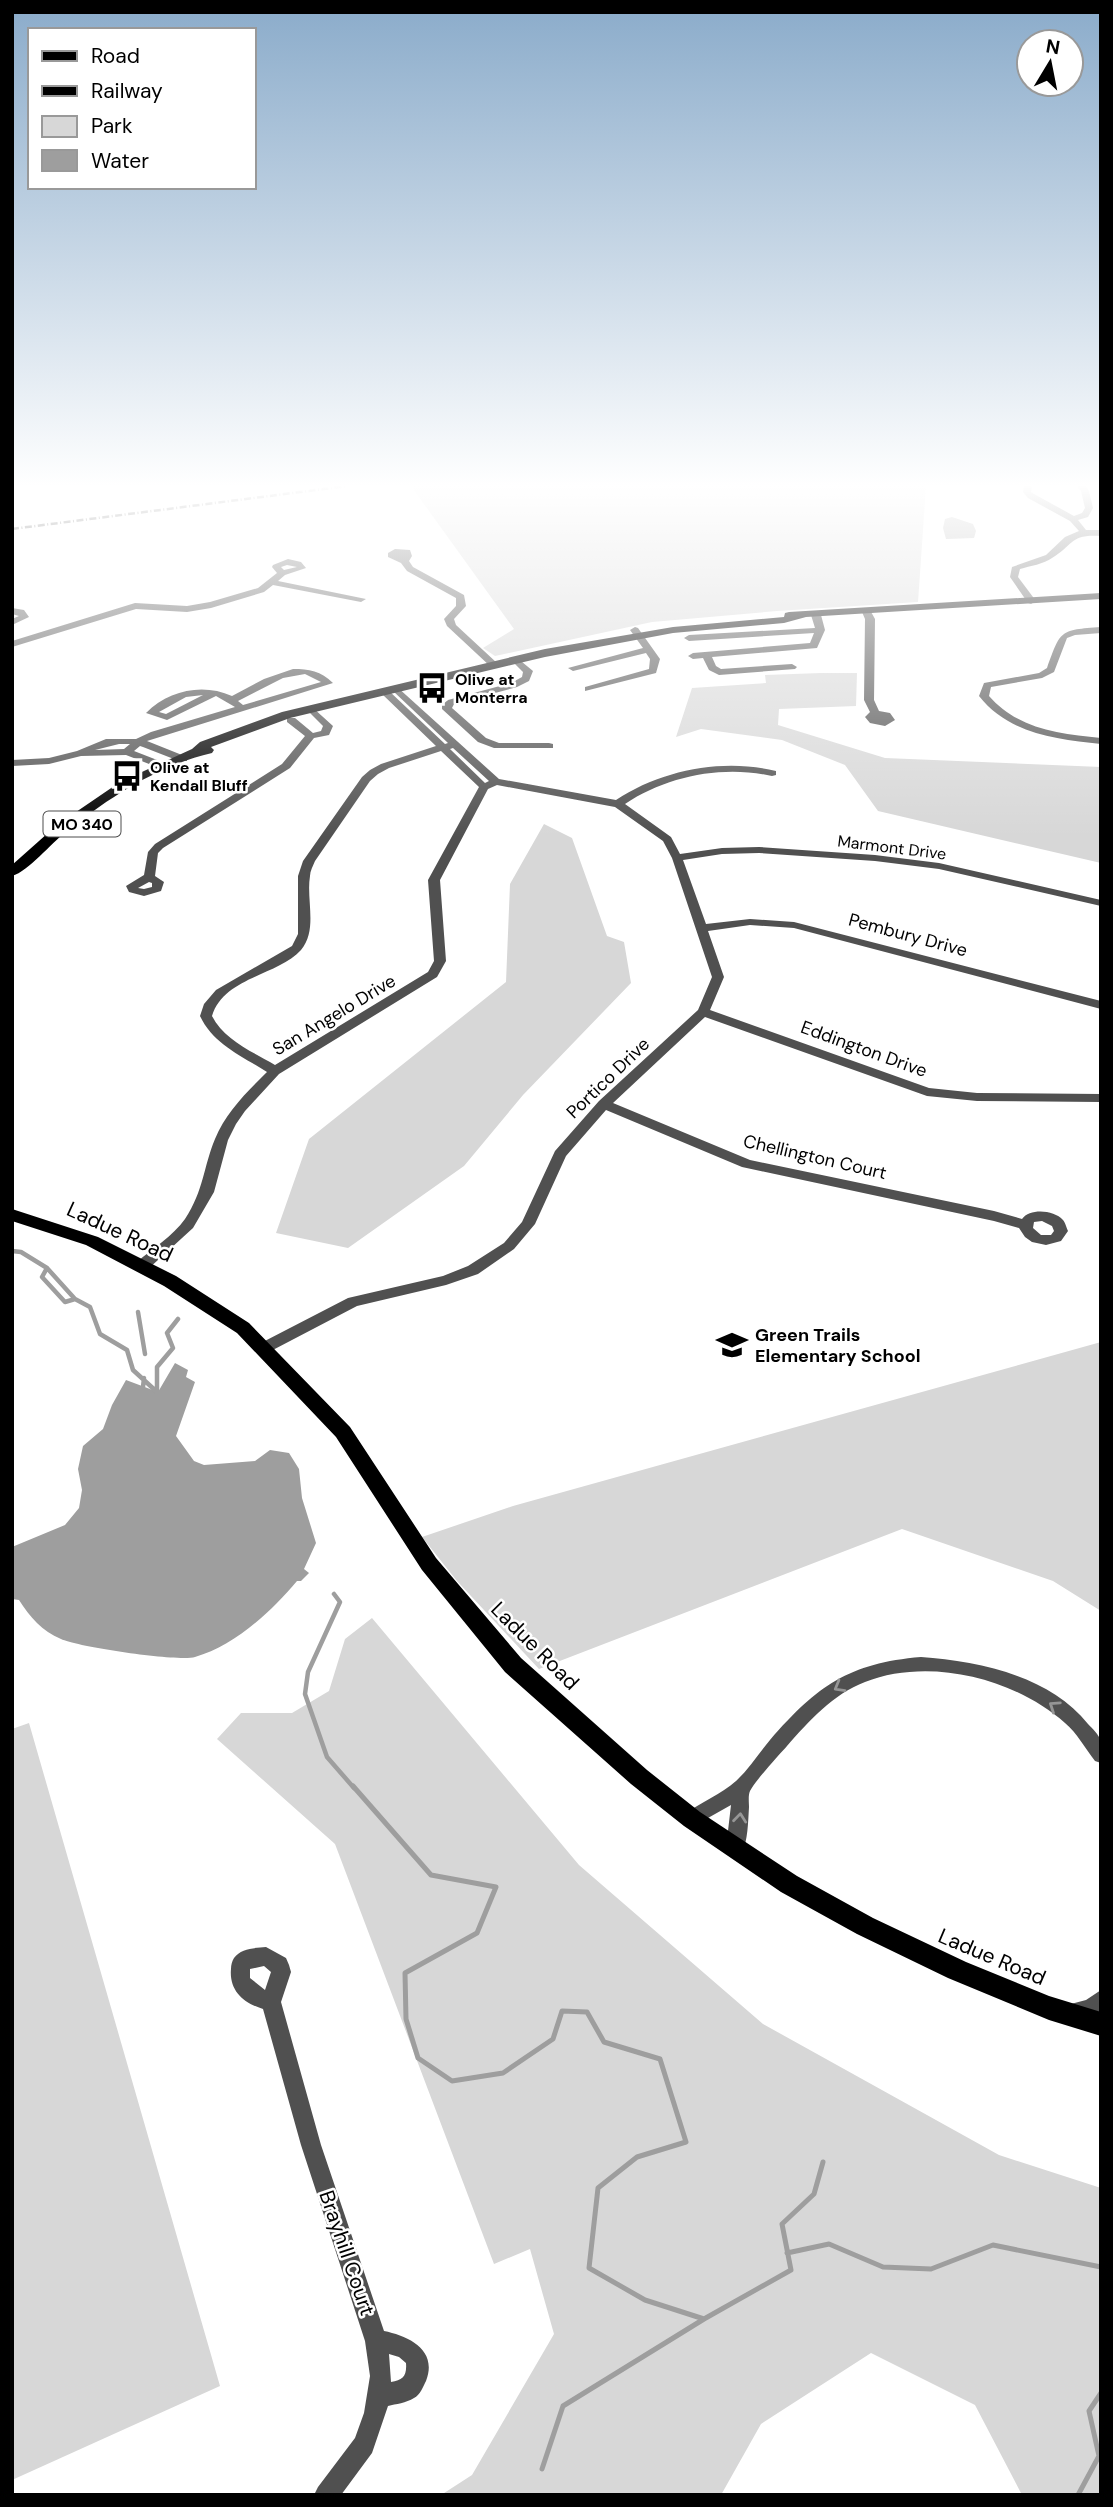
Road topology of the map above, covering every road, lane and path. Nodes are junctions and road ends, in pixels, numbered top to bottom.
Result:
1 (218, 603) edge
2 (461, 603) edge
3 (1005, 603) edge
4 (12, 611) edge
5 (867, 612) junction
6 (816, 615) junction
7 (24, 619) junction
8 (12, 622) edge
9 (820, 630) junction
10 (1101, 630) edge
11 (637, 632) junction
12 (47, 633) junction
13 (689, 638) dead end
14 (12, 644) edge
15 (650, 649) junction
16 (706, 655) junction
17 (693, 656) dead end
18 (516, 660) junction
19 (495, 665) junction
20 (573, 667) dead end
21 (792, 667) dead end
22 (588, 689) dead end
23 (391, 691) junction
24 (214, 693) junction
25 (236, 704) junction
26 (312, 710) junction
27 (875, 712) dead end
28 (291, 720) junction
29 (173, 728) junction
30 (311, 736) junction
31 (1101, 741) edge
32 (138, 742) junction
33 (448, 745) junction
34 (549, 746) dead end
35 (159, 747) junction
36 (127, 752) junction
37 (196, 752) junction
38 (81, 753) junction
39 (183, 759) junction
40 (12, 763) edge
41 (161, 769) junction
42 (772, 773) dead end
43 (490, 784) junction
44 (618, 804) junction
45 (677, 858) junction
46 (12, 872) edge
47 (149, 877) dead end
48 (12, 883) edge
49 (1101, 903) edge
50 (703, 928) junction
51 (1101, 1005) edge
52 (703, 1012) junction
53 (275, 1071) junction
54 (1101, 1098) edge
55 (604, 1104) junction
56 (12, 1215) edge
57 (1025, 1225) dead end
58 (142, 1266) junction
59 (264, 1348) junction
60 (1101, 1755) edge
61 (741, 1788) junction
62 (692, 1819) junction
63 (734, 1847) junction
64 (1101, 2000) edge
65 (271, 2002) dead end
66 (1068, 2014) junction
67 (1101, 2024) edge
68 (376, 2341) junction
69 (378, 2397) junction
70 (326, 2495) edge

1 - 12 street
2 - 19 street
3 - 5 main road, MO 340
4 - 7 street
5 - 6 main road, MO 340
5 - 27 street
6 - 9 street
6 - 11 main road, MO 340
7 - 8 street
7 - 12 street
9 - 13 street
9 - 16 street
10 - 31 street
11 - 15 street
11 - 18 main road, MO 340
12 - 14 street
15 - 20 street
15 - 22 street
16 - 17 street
16 - 21 street
18 - 19 main road, MO 340
18 - 34 street
19 - 23 main road, MO 340
23 - 26 main road, MO 340
23 - 33 street
24 - 24 street
24 - 25 street
25 - 25 street
25 - 29 street
26 - 28 main road, MO 340
26 - 30 street
26 - 37 main road, MO 340
28 - 30 street
28 - 37 main road, MO 340
29 - 32 street
29 - 35 street
30 - 47 street
32 - 35 street
32 - 36 street
32 - 38 street
33 - 43 street
33 - 53 street
35 - 39 street
36 - 38 street
36 - 41 street
37 - 39 main road, MO 340
38 - 40 street
39 - 41 main road, MO 340
41 - 46 main road, MO 340
41 - 48 main road, MO 340
42 - 44 street
43 - 44 street, Portico Drive
43 - 53 street, San Angelo Drive
44 - 45 street, Portico Drive
45 - 49 street, Marmont Drive
45 - 50 street, Portico Drive
50 - 51 street, Pembury Drive
50 - 52 street, Portico Drive
52 - 54 street, Eddington Drive
52 - 55 street, Portico Drive
53 - 58 street, San Angelo Drive
55 - 57 street, Chellington Court
55 - 59 street, Portico Drive
56 - 58 main road, Ladue Road
58 - 59 main road, Ladue Road
59 - 62 main road, Ladue Road
60 -> 61 street
61 - 62 street
63 -> 61 street
62 - 63 main road, Ladue Road
63 - 66 main road, Ladue Road
64 - 66 street
65 - 68 street, Brayhill Court
66 - 67 main road, Ladue Road
68 - 69 street, Brayhill Court
68 - 69 street
69 - 70 street, Brayhill Court

